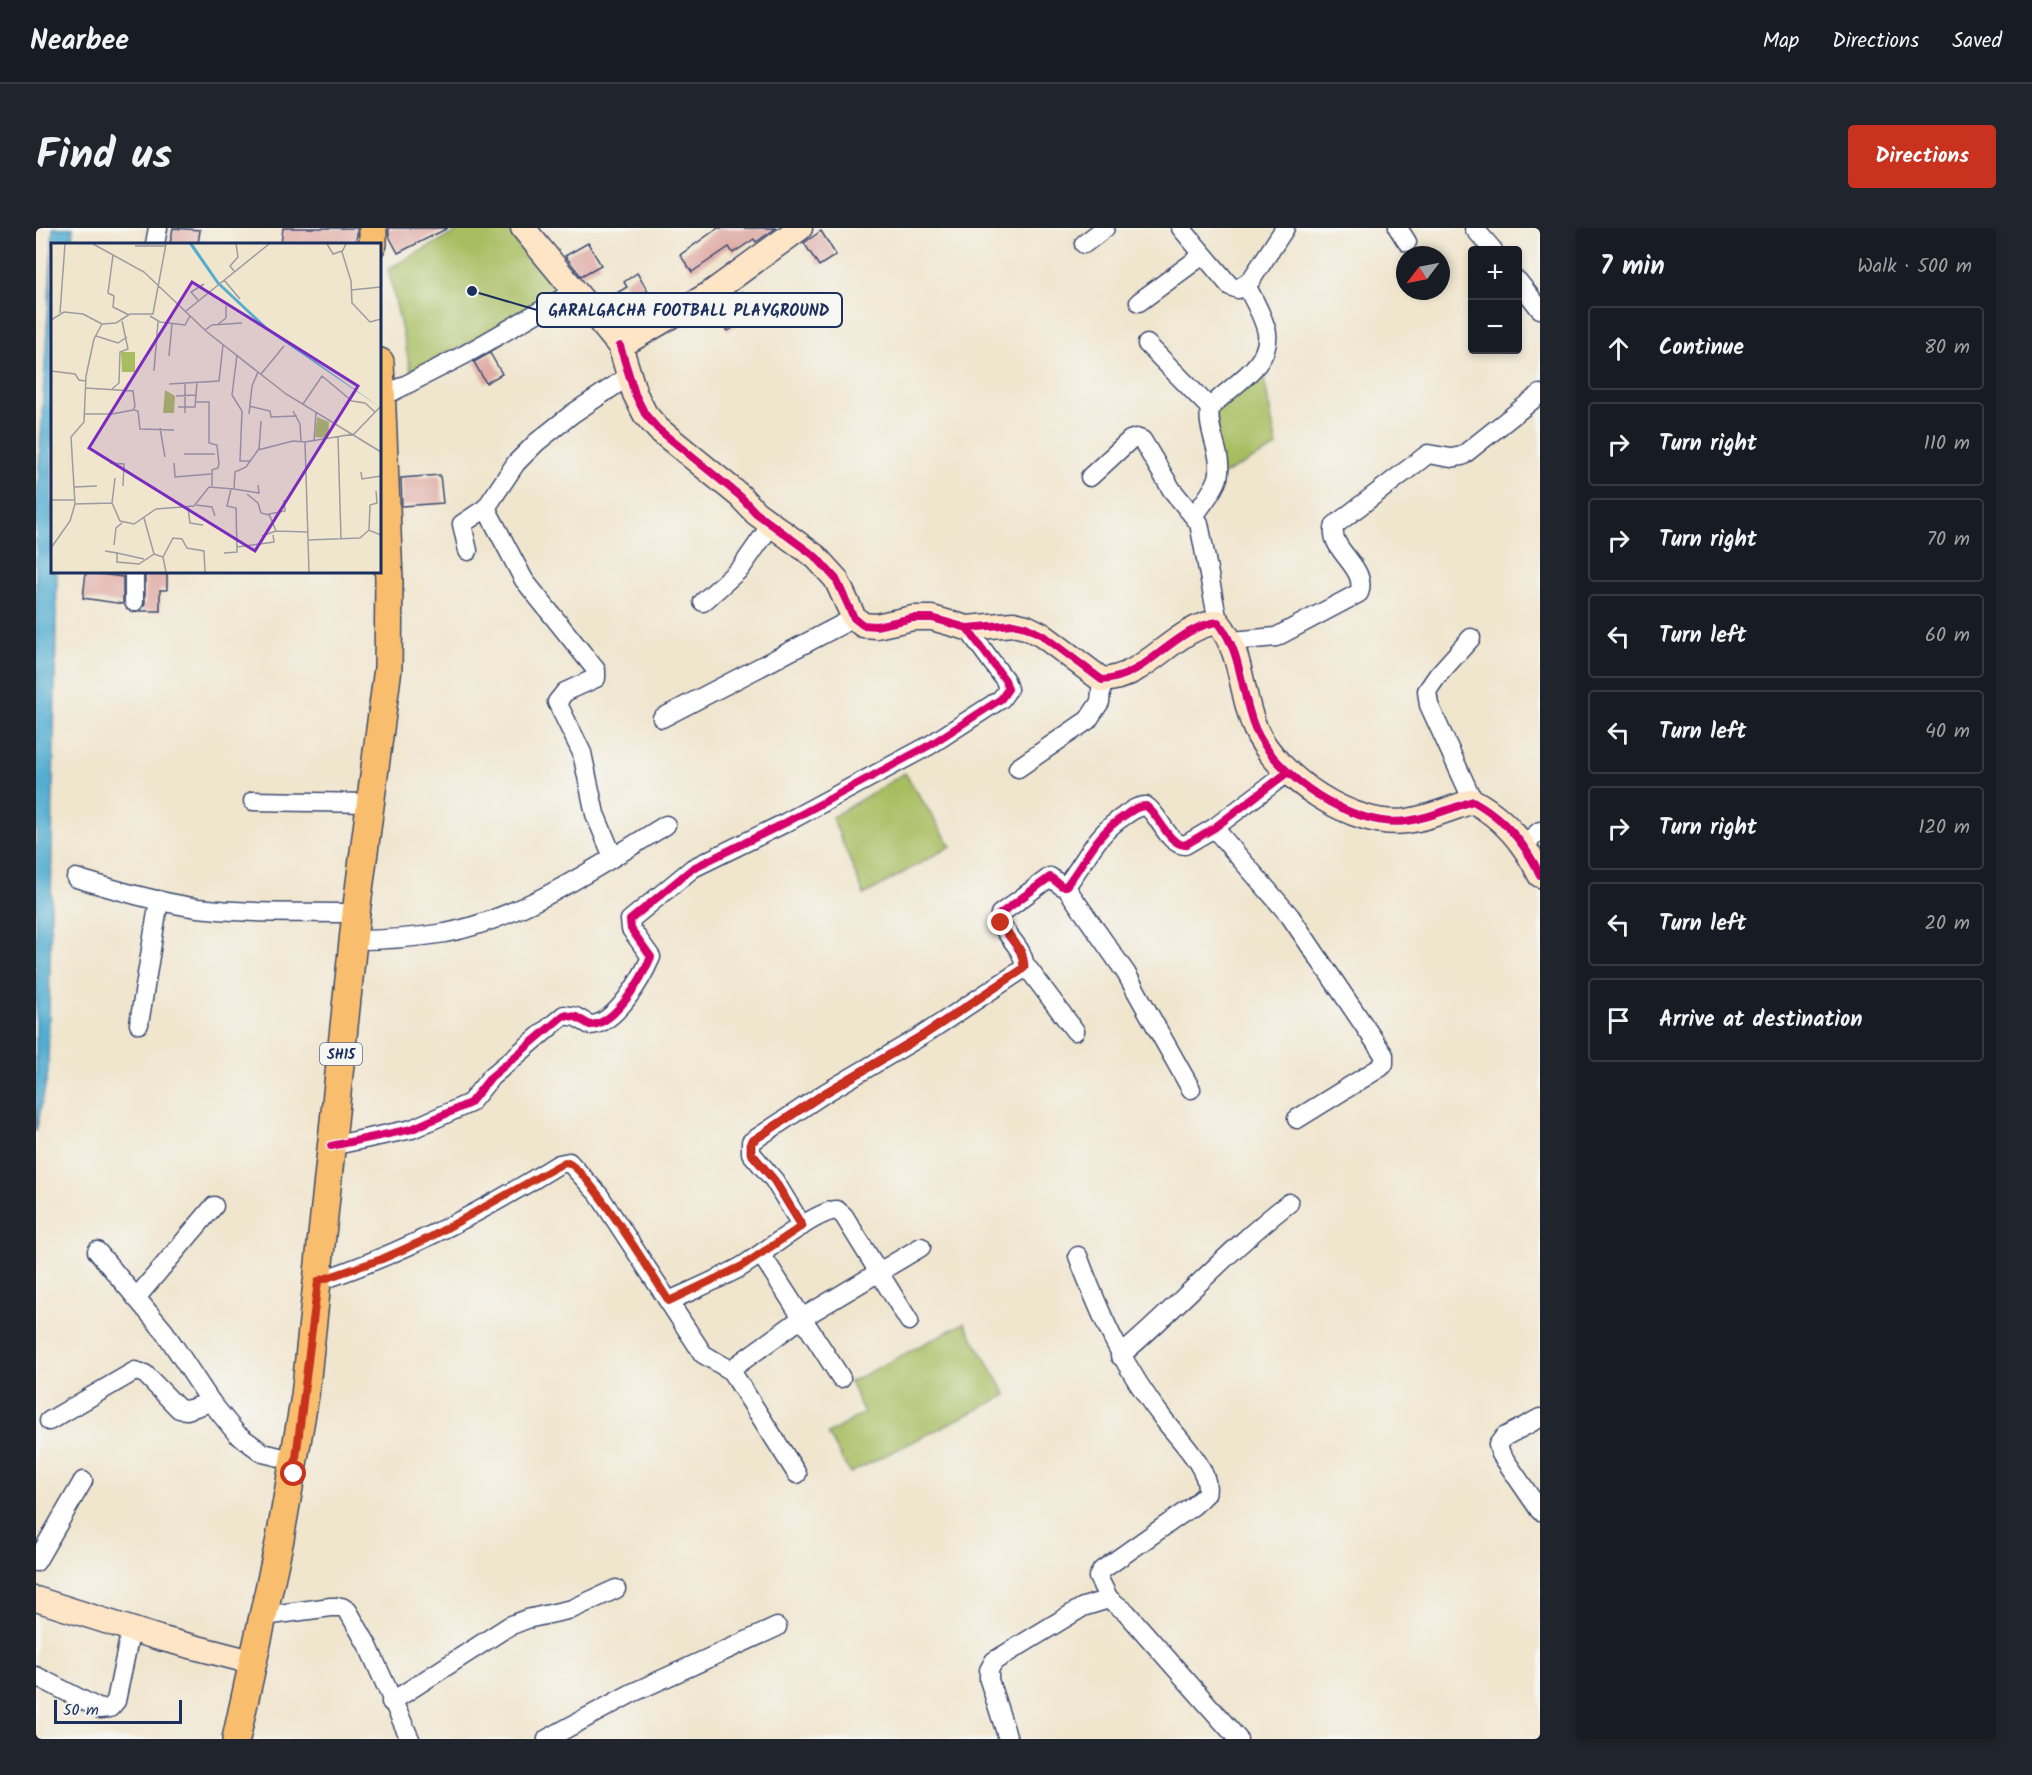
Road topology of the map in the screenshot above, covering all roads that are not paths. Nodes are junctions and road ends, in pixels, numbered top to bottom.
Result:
1 (158, 228) edge
2 (373, 228) edge
3 (523, 228) edge
4 (800, 228) edge
5 (1105, 228) edge
6 (1181, 228) edge
7 (1285, 228) edge
8 (1474, 228) edge
9 (155, 243) edge
10 (374, 243) edge
11 (1084, 244) dead end
12 (1490, 246) edge
13 (1203, 255) junction
14 (1246, 285) junction
15 (1522, 286) edge
16 (577, 290) junction
17 (1139, 302) dead end
18 (1540, 309) edge
19 (1147, 344) dead end
20 (620, 346) junction
21 (629, 375) junction
22 (381, 380) edge
23 (1540, 393) edge
24 (382, 397) junction
25 (1210, 408) junction
26 (1090, 477) dead end
27 (486, 508) junction
28 (383, 515) edge
29 (1195, 515) junction
30 (771, 525) junction
31 (468, 551) dead end
32 (135, 573) edge
33 (134, 602) dead end
34 (704, 602) dead end
35 (854, 618) junction
36 (1218, 622) junction
37 (967, 628) junction
38 (1471, 638) dead end
39 (1232, 641) junction
40 (1102, 680) junction
41 (662, 718) dead end
42 (1018, 768) dead end
43 (1288, 772) junction
44 (253, 801) dead end
45 (1473, 801) junction
46 (370, 803) junction
47 (666, 825) dead end
48 (1214, 828) junction
49 (1532, 838) edge
50 (613, 857) junction
51 (1540, 875) edge
52 (76, 878) dead end
53 (1065, 886) junction
54 (159, 900) junction
55 (356, 913) junction
56 (353, 940) junction
57 (1024, 963) junction
58 (139, 1024) dead end
59 (1075, 1031) dead end
60 (1191, 1089) dead end
61 (1297, 1119) dead end
62 (331, 1146) junction
63 (1289, 1203) dead end
64 (214, 1206) dead end
65 (802, 1226) junction
66 (921, 1247) dead end
67 (97, 1251) dead end
68 (761, 1254) junction
69 (1078, 1256) dead end
70 (880, 1273) junction
71 (318, 1281) junction
72 (136, 1298) junction
73 (669, 1301) junction
74 (802, 1318) junction
75 (909, 1321) dead end
76 (1120, 1356) junction
77 (730, 1370) junction
78 (841, 1378) dead end
79 (211, 1402) junction
80 (1540, 1418) edge
81 (49, 1421) dead end
82 (296, 1461) junction
83 (797, 1474) dead end
84 (83, 1481) dead end
85 (1540, 1511) edge
86 (36, 1562) edge
87 (616, 1589) dead end
88 (36, 1599) edge
89 (1109, 1599) junction
90 (264, 1616) junction
91 (777, 1627) dead end
92 (131, 1629) junction
93 (252, 1662) junction
94 (36, 1676) edge
95 (391, 1702) junction
96 (236, 1739) edge
97 (410, 1739) edge
98 (547, 1739) edge
99 (1008, 1739) edge
100 (1238, 1739) edge

1 - 9 street
2 - 10 main road
3 - 16 street
4 - 20 street
5 - 11 street
6 - 13 street
7 - 14 street
8 - 12 street
13 - 14 street
13 - 17 street
14 - 25 street
15 - 18 street
16 - 20 street
16 - 24 street
19 - 25 street
20 - 21 street
21 - 27 street
21 - 30 street
22 - 24 main road, SH15
23 - 39 street
24 - 28 main road, SH15
25 - 29 street
26 - 29 street
27 - 31 street
27 - 50 street
28 - 46 main road, SH15
29 - 36 street
30 - 34 street
30 - 35 street
32 - 33 street
35 - 37 street
35 - 41 street
36 - 39 street
36 - 40 street
37 - 40 street
37 - 62 street
38 - 45 street
39 - 43 street
40 - 42 street
43 - 45 street
43 - 48 street
44 - 46 street
45 - 49 street
46 - 55 main road, SH15
47 - 50 street
48 - 53 street
48 - 61 street
49 - 51 street
50 - 56 street
52 - 54 street
53 - 57 street
53 - 60 street
54 - 55 street
54 - 58 street
55 - 56 main road, SH15
56 - 62 main road, SH15
57 - 59 street
57 - 65 street
62 - 71 main road, SH15
63 - 76 street
64 - 72 street
65 - 68 street
65 - 70 street
66 - 70 street
67 - 72 street
68 - 73 street
68 - 74 street
69 - 76 street
70 - 74 street
70 - 75 street
71 - 73 street
71 - 82 main road, SH15
72 - 79 street
73 - 77 street
74 - 77 street
74 - 78 street
76 - 89 street
77 - 83 street
79 - 81 street
79 - 82 street
80 - 85 street
82 - 90 main road, SH15
84 - 86 street
87 - 95 street
88 - 92 street
89 - 99 street
89 - 100 street
90 - 93 main road, SH15
90 - 95 street
91 - 98 street
92 - 93 street
92 - 94 street
93 - 96 main road, SH15
95 - 97 street

